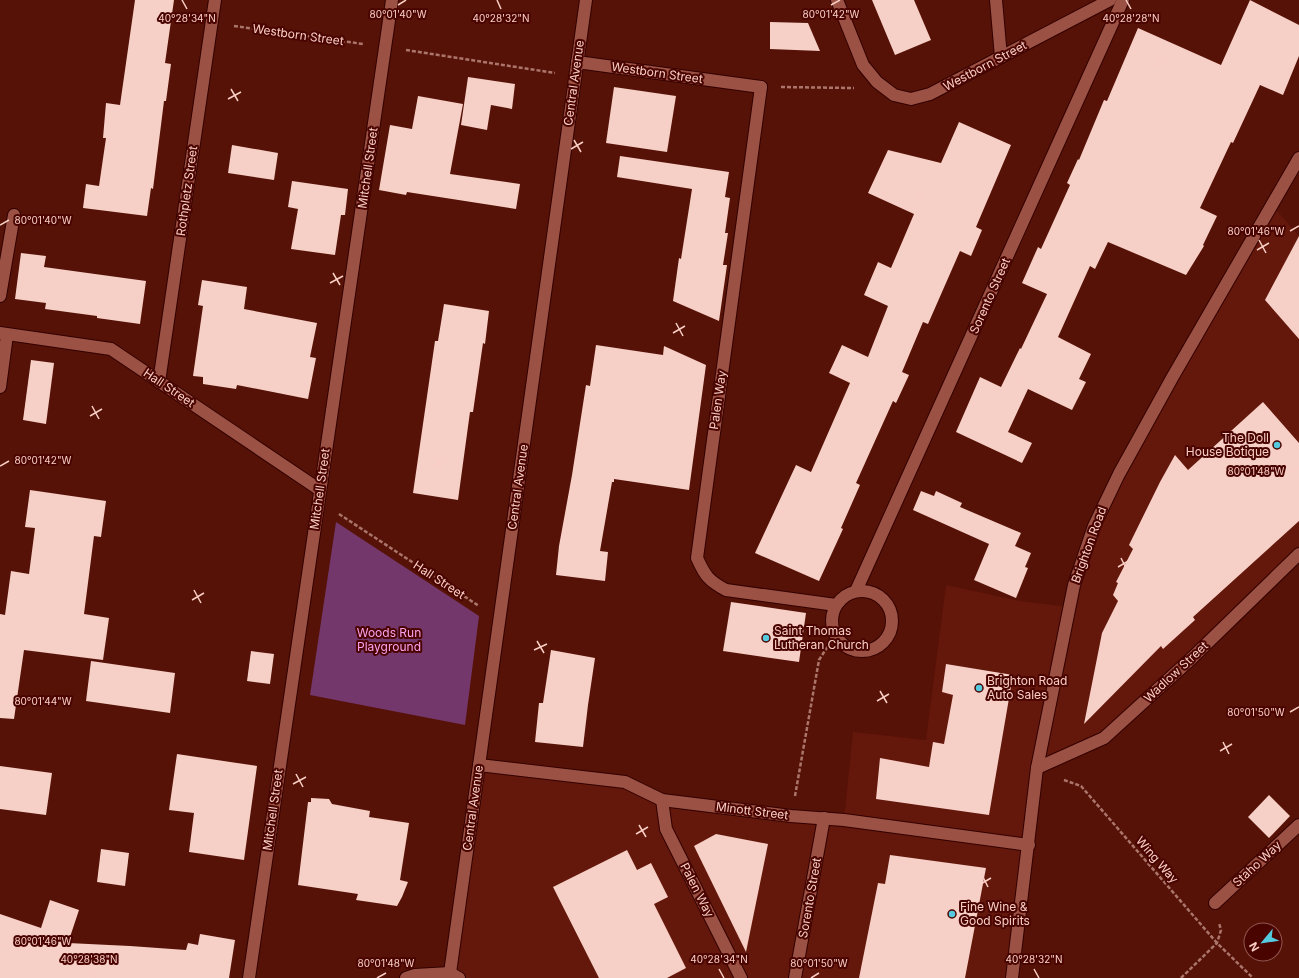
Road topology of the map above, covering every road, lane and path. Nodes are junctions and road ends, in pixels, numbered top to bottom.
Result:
1 (215, 0) edge
2 (392, 0) edge
3 (586, 0) edge
4 (837, 0) edge
5 (996, 0) edge
6 (1110, 0) edge
7 (1123, 0) edge
8 (211, 22) junction
9 (386, 47) junction
10 (1001, 57) junction
11 (577, 62) junction
12 (575, 76) junction
13 (761, 87) junction
14 (886, 89) junction
15 (1299, 158) edge
16 (14, 215) dead end
17 (0, 296) edge
18 (4, 334) edge
19 (160, 382) junction
20 (0, 387) edge
21 (319, 496) junction
22 (1299, 554) edge
23 (856, 591) junction
24 (836, 605) junction
25 (500, 619) junction
26 (835, 635) junction
27 (479, 765) junction
28 (1037, 768) junction
29 (662, 800) junction
30 (791, 816) junction
31 (824, 818) junction
32 (1299, 825) edge
33 (1029, 845) junction
34 (1215, 903) dead end
35 (1217, 943) junction
36 (455, 976) edge
37 (248, 978) edge
38 (406, 978) edge
39 (741, 978) edge
40 (796, 978) edge
41 (1012, 978) edge
42 (1181, 978) edge
43 (1253, 978) edge

1 - 8 street, Rothpletz Street
2 - 9 street, Mitchell Street
3 - 11 street, Central Avenue
4 - 14 street, Westborn Street
5 - 10 street
6 - 10 street, Westborn Street
7 - 23 street, Sorento Street
8 - 9 path, Westborn Street
8 - 19 street, Rothpletz Street
9 - 12 path, Westborn Street
9 - 21 street, Mitchell Street
10 - 14 street, Westborn Street
11 - 12 street, Central Avenue
11 - 13 street, Westborn Street
12 - 25 street, Central Avenue
13 - 14 path
13 - 24 street, Palen Way
15 - 28 street, Brighton Road
16 - 17 street
18 - 19 street, Hall Street
18 - 20 street
19 - 21 street, Hall Street
21 - 25 path, Hall Street
21 - 37 street, Mitchell Street
22 - 28 street, Wadlow Street
23 - 24 street
23 - 26 street
24 - 26 street
25 - 27 street, Central Avenue
26 - 30 path
27 - 29 street, Minott Street
27 - 36 street, Central Avenue
28 - 33 street, Brighton Road
28 - 35 path, Wing Way
29 - 30 street, Minott Street
29 - 39 street, Palen Way
30 - 31 street, Minott Street
31 - 33 street, Minott Street
31 - 40 street, Sorento Street
32 - 34 street, Staho Way
33 - 41 street, Brighton Road
35 - 42 path
35 - 43 path, Wing Way
36 - 38 street

